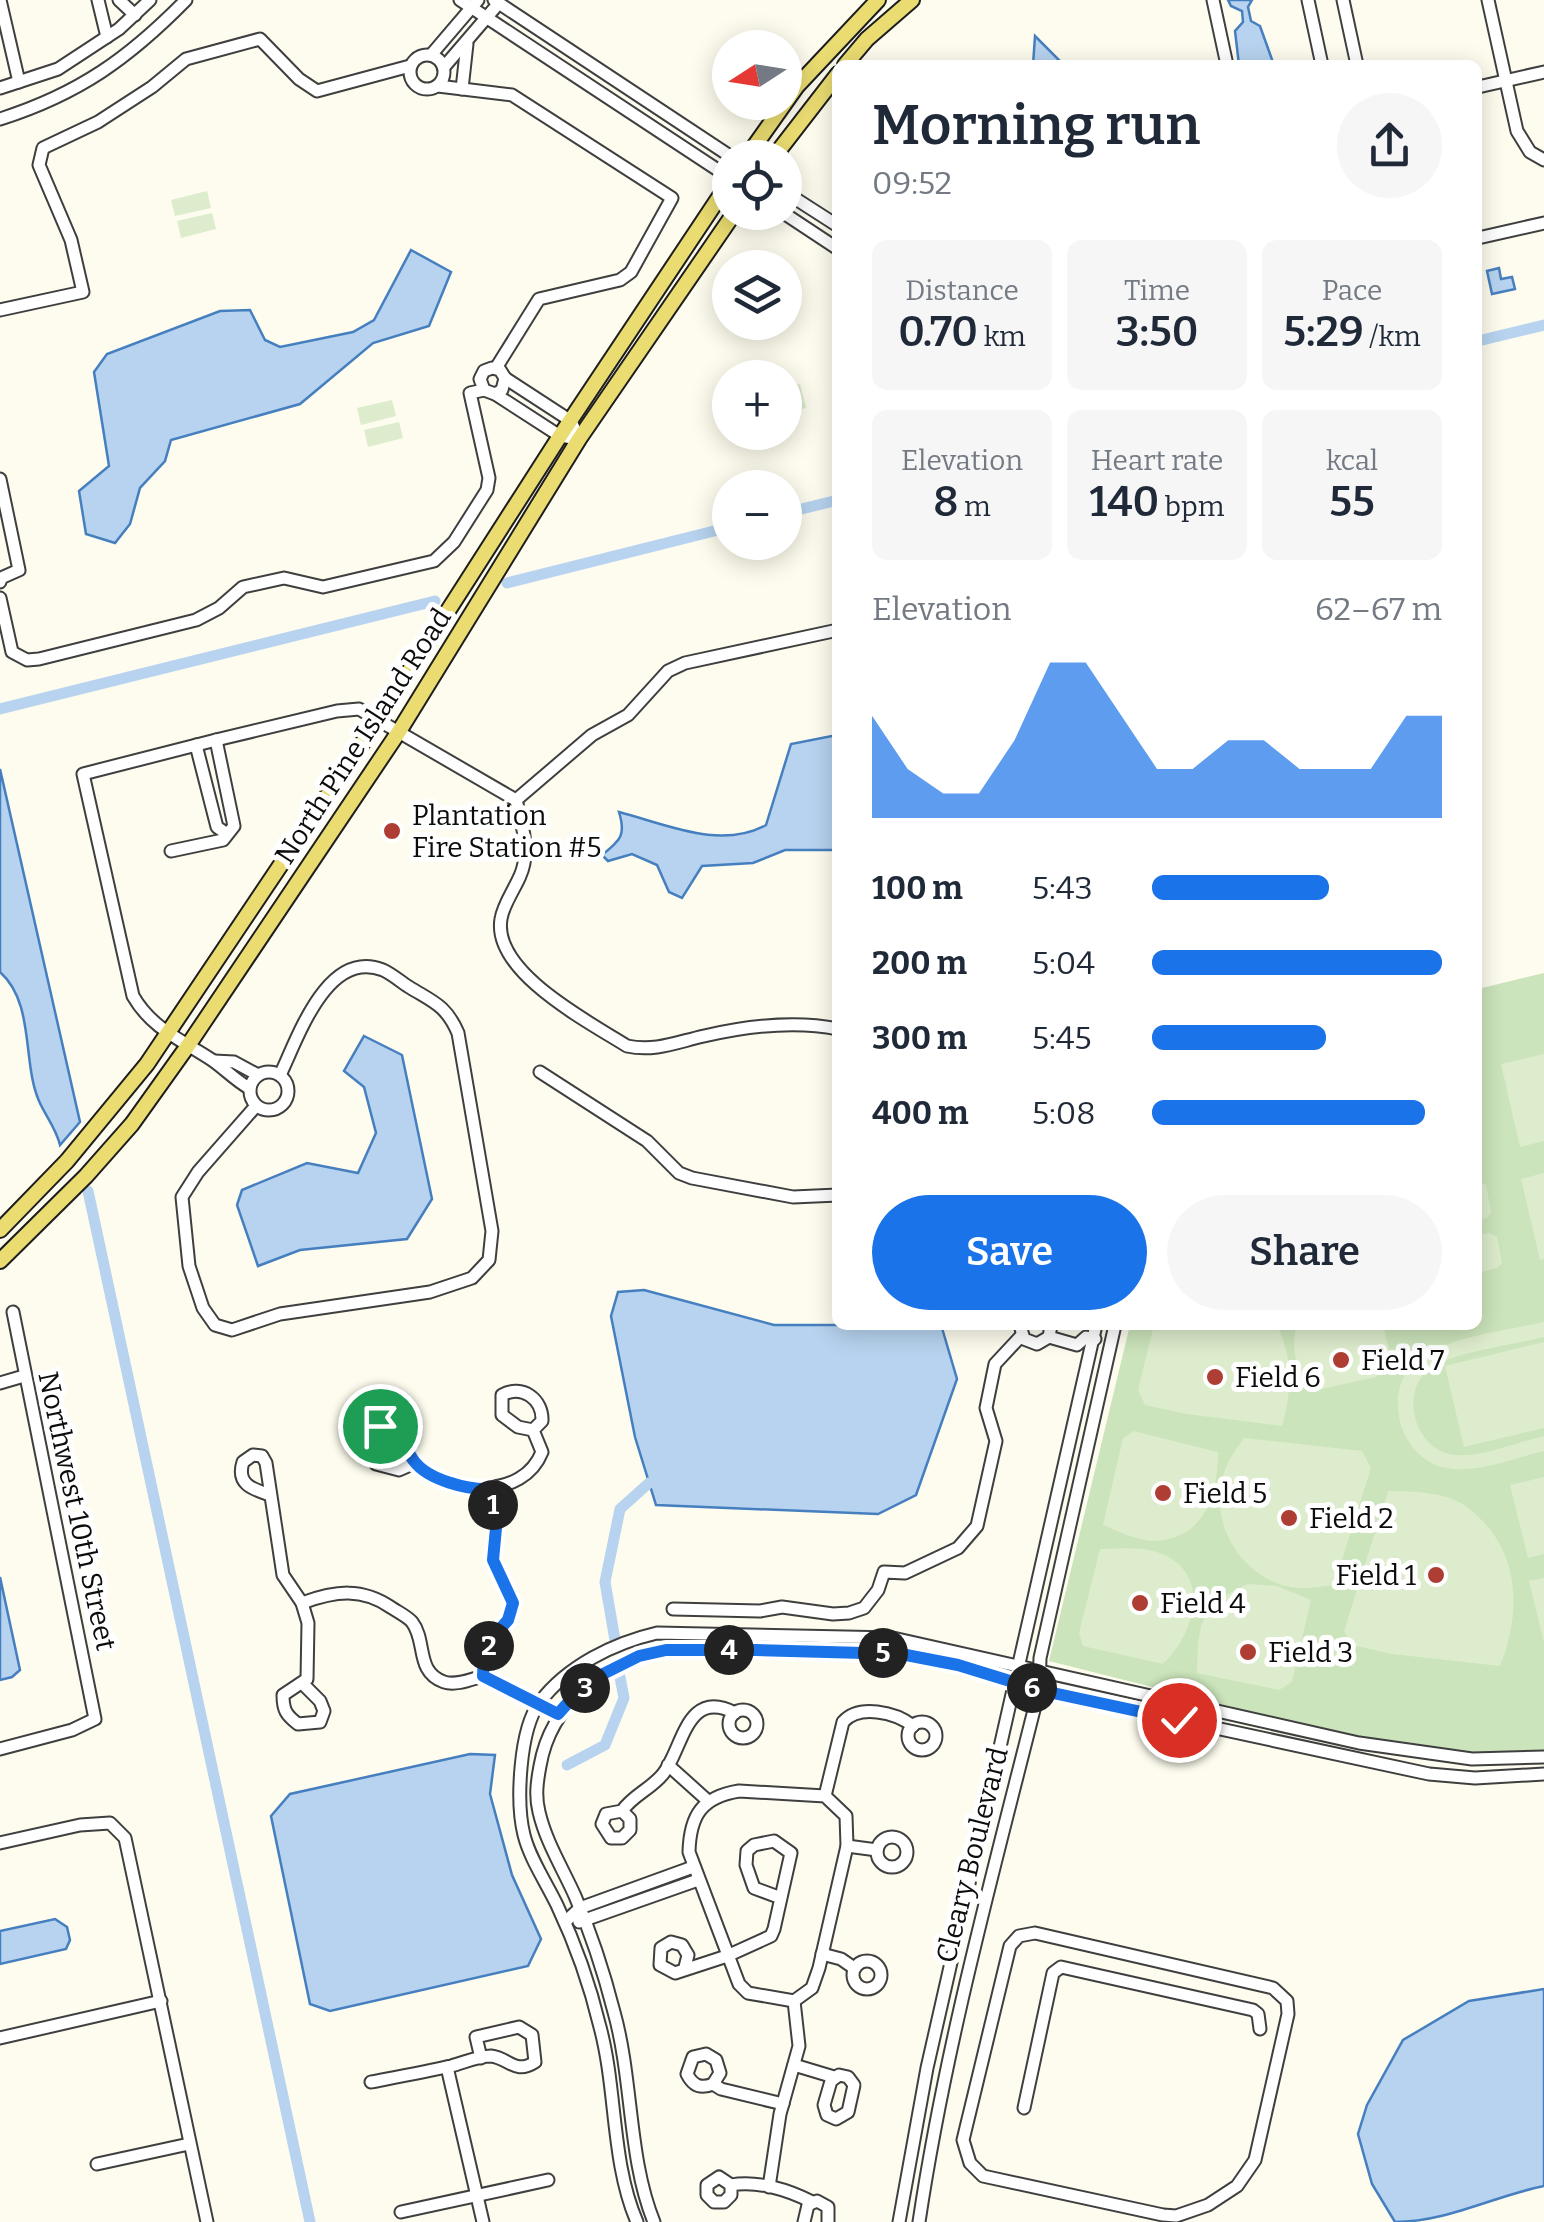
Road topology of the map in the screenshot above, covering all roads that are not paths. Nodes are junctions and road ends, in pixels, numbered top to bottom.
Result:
1 (0, 0) edge
2 (98, 0) edge
3 (119, 0) edge
4 (150, 0) edge
5 (186, 0) edge
6 (460, 0) edge
7 (878, 0) edge
8 (912, 0) edge
9 (1213, 0) edge
10 (1308, 0) edge
11 (1342, 0) edge
12 (1488, 0) edge
13 (496, 1) edge
14 (475, 4) edge
15 (135, 15) junction
16 (487, 18) junction
17 (107, 37) junction
18 (468, 42) junction
19 (431, 55) junction
20 (849, 60) edge
21 (1225, 60) edge
22 (1321, 60) edge
23 (1357, 60) edge
24 (410, 66) junction
25 (444, 67) junction
26 (1544, 72) edge
27 (1506, 81) junction
28 (18, 82) junction
29 (832, 82) edge
30 (438, 86) junction
31 (1482, 86) edge
32 (0, 88) edge
33 (462, 89) junction
34 (0, 118) edge
35 (759, 140) edge
36 (787, 140) edge
37 (712, 144) edge
38 (1544, 160) edge
39 (712, 168) edge
40 (802, 203) edge
41 (712, 207) edge
42 (832, 222) edge
43 (1544, 223) edge
44 (802, 225) edge
45 (723, 230) edge
46 (1482, 237) edge
47 (832, 245) edge
48 (0, 310) edge
49 (501, 373) junction
50 (489, 392) junction
51 (571, 421) junction
52 (560, 436) junction
53 (580, 439) junction
54 (0, 479) edge
55 (0, 582) edge
56 (0, 598) edge
57 (832, 631) edge
58 (378, 720) junction
59 (398, 733) junction
60 (216, 740) junction
61 (196, 745) junction
62 (516, 800) junction
63 (227, 834) junction
64 (172, 851) dead end
65 (832, 1028) edge
66 (168, 1034) junction
67 (186, 1047) junction
68 (214, 1061) junction
69 (540, 1072) dead end
70 (258, 1075) junction
71 (280, 1075) junction
72 (250, 1088) junction
73 (256, 1106) junction
74 (832, 1195) edge
75 (0, 1230) edge
76 (0, 1260) edge
77 (13, 1312) dead end
78 (1019, 1330) edge
79 (1022, 1330) edge
80 (1114, 1330) edge
81 (1050, 1331) edge
82 (1092, 1334) edge
83 (1111, 1343) junction
84 (24, 1376) junction
85 (0, 1383) edge
86 (533, 1430) dead end
87 (415, 1464) dead end
88 (490, 1489) junction
89 (270, 1495) dead end
90 (302, 1603) junction
91 (673, 1609) dead end
92 (1020, 1664) junction
93 (1041, 1672) junction
94 (483, 1676) junction
95 (1016, 1682) junction
96 (303, 1684) dead end
97 (1039, 1690) junction
98 (538, 1704) junction
99 (558, 1714) junction
100 (735, 1714) dead end
101 (913, 1726) dead end
102 (0, 1749) edge
103 (1544, 1757) edge
104 (668, 1765) junction
105 (1544, 1774) edge
106 (825, 1796) junction
107 (708, 1800) junction
108 (622, 1811) dead end
109 (0, 1843) edge
110 (847, 1846) junction
111 (877, 1850) dead end
112 (693, 1867) junction
113 (698, 1880) junction
114 (781, 1898) junction
115 (580, 1908) junction
116 (564, 1922) junction
117 (585, 1922) junction
118 (822, 1954) junction
119 (727, 1956) junction
120 (1151, 1959) junction
121 (685, 1967) dead end
122 (854, 1968) dead end
123 (1146, 1985) junction
124 (160, 2001) junction
125 (794, 2001) junction
126 (1260, 2029) dead end
127 (0, 2038) edge
128 (481, 2058) junction
129 (794, 2065) junction
130 (447, 2067) junction
131 (834, 2077) dead end
132 (370, 2082) dead end
133 (713, 2084) dead end
134 (783, 2104) junction
135 (1024, 2108) dead end
136 (189, 2144) junction
137 (98, 2164) dead end
138 (548, 2180) dead end
139 (730, 2185) dead end
140 (770, 2187) junction
141 (477, 2195) junction
142 (812, 2202) junction
143 (401, 2212) dead end
144 (1128, 2216) edge
145 (207, 2222) edge
146 (483, 2222) edge
147 (636, 2222) edge
148 (654, 2222) edge
149 (804, 2222) edge
150 (828, 2222) edge
151 (899, 2222) edge
152 (920, 2222) edge

1 - 28 street
2 - 17 street
3 - 15 street
4 - 15 street
5 - 34 street
6 - 14 street
7 - 35 main road
8 - 20 main road
9 - 21 street
10 - 22 street
11 - 23 street
12 - 27 street
13 - 16 street
13 - 37 street
14 - 16 street
14 - 19 street
15 - 17 street
16 - 18 street
16 - 39 street
17 - 28 street
18 - 25 street
18 - 33 street
19 - 24 street
19 - 25 street
24 - 30 street
24 - 48 street
25 - 30 street
26 - 27 street
27 - 31 street
27 - 38 street
28 - 32 street
29 - 36 main road
30 - 33 street
33 - 49 street
40 - 42 street
41 - 51 main road, North Pine Island Road
43 - 46 street
44 - 47 street
45 - 53 main road, North Pine Island Road
49 - 50 street
49 - 50 street
49 - 51 street
50 - 52 street
50 - 56 street
51 - 52 main road, North Pine Island Road
51 - 53 street
52 - 53 street
52 - 58 main road, North Pine Island Road
53 - 59 main road, North Pine Island Road
54 - 55 street
57 - 62 street
58 - 59 street
58 - 60 street
58 - 66 main road, North Pine Island Road
59 - 62 street
59 - 67 main road, North Pine Island Road
60 - 61 street
60 - 63 street
61 - 63 street
61 - 66 street
62 - 65 street
63 - 64 street
66 - 67 street
66 - 75 main road, North Pine Island Road
67 - 68 street
67 - 76 main road, North Pine Island Road
68 - 70 street
68 - 72 street
69 - 74 street
70 - 71 street
70 - 72 street
71 - 73 street
71 - 73 street
72 - 73 street
77 - 84 street, Northwest 10th Street
78 - 91 street
79 - 81 street
80 - 83 street, Cleary Boulevard
81 - 82 street
82 - 83 street
82 - 92 street, Cleary Boulevard
83 - 93 street, Cleary Boulevard
84 - 85 street
84 - 102 street, Northwest 10th Street
86 - 88 street
87 - 88 street
88 - 94 street
89 - 90 street
90 - 94 street
90 - 96 street
92 - 93 street
92 - 95 street, Cleary Boulevard
92 - 98 street
93 - 97 street, Cleary Boulevard
93 - 103 street
94 - 98 street
95 - 97 street
95 - 99 street
95 - 151 street, Cleary Boulevard
97 - 105 street
97 - 152 street, Cleary Boulevard
98 - 99 street
98 - 116 street
99 - 115 street
100 - 104 street
101 - 106 street
104 - 107 street
104 - 108 street
106 - 107 street
106 - 110 street
107 - 112 street
109 - 124 street
110 - 111 street
110 - 118 street
112 - 113 street
112 - 115 street
113 - 117 street
113 - 119 street
114 - 114 street
114 - 119 street
115 - 116 street
115 - 117 street
116 - 117 street
116 - 147 street
117 - 148 street
118 - 122 street
118 - 125 street
119 - 121 street
119 - 125 street
120 - 123 street
120 - 144 street
120 - 144 street
123 - 126 street
123 - 135 street
124 - 127 street
124 - 136 street
125 - 129 street
128 - 128 street
128 - 130 street
129 - 131 street
129 - 134 street
130 - 132 street
130 - 141 street
133 - 134 street
134 - 140 street
136 - 137 street
136 - 145 street
138 - 141 street
139 - 140 street
140 - 142 street
141 - 143 street
141 - 146 street
142 - 149 street
142 - 150 street

